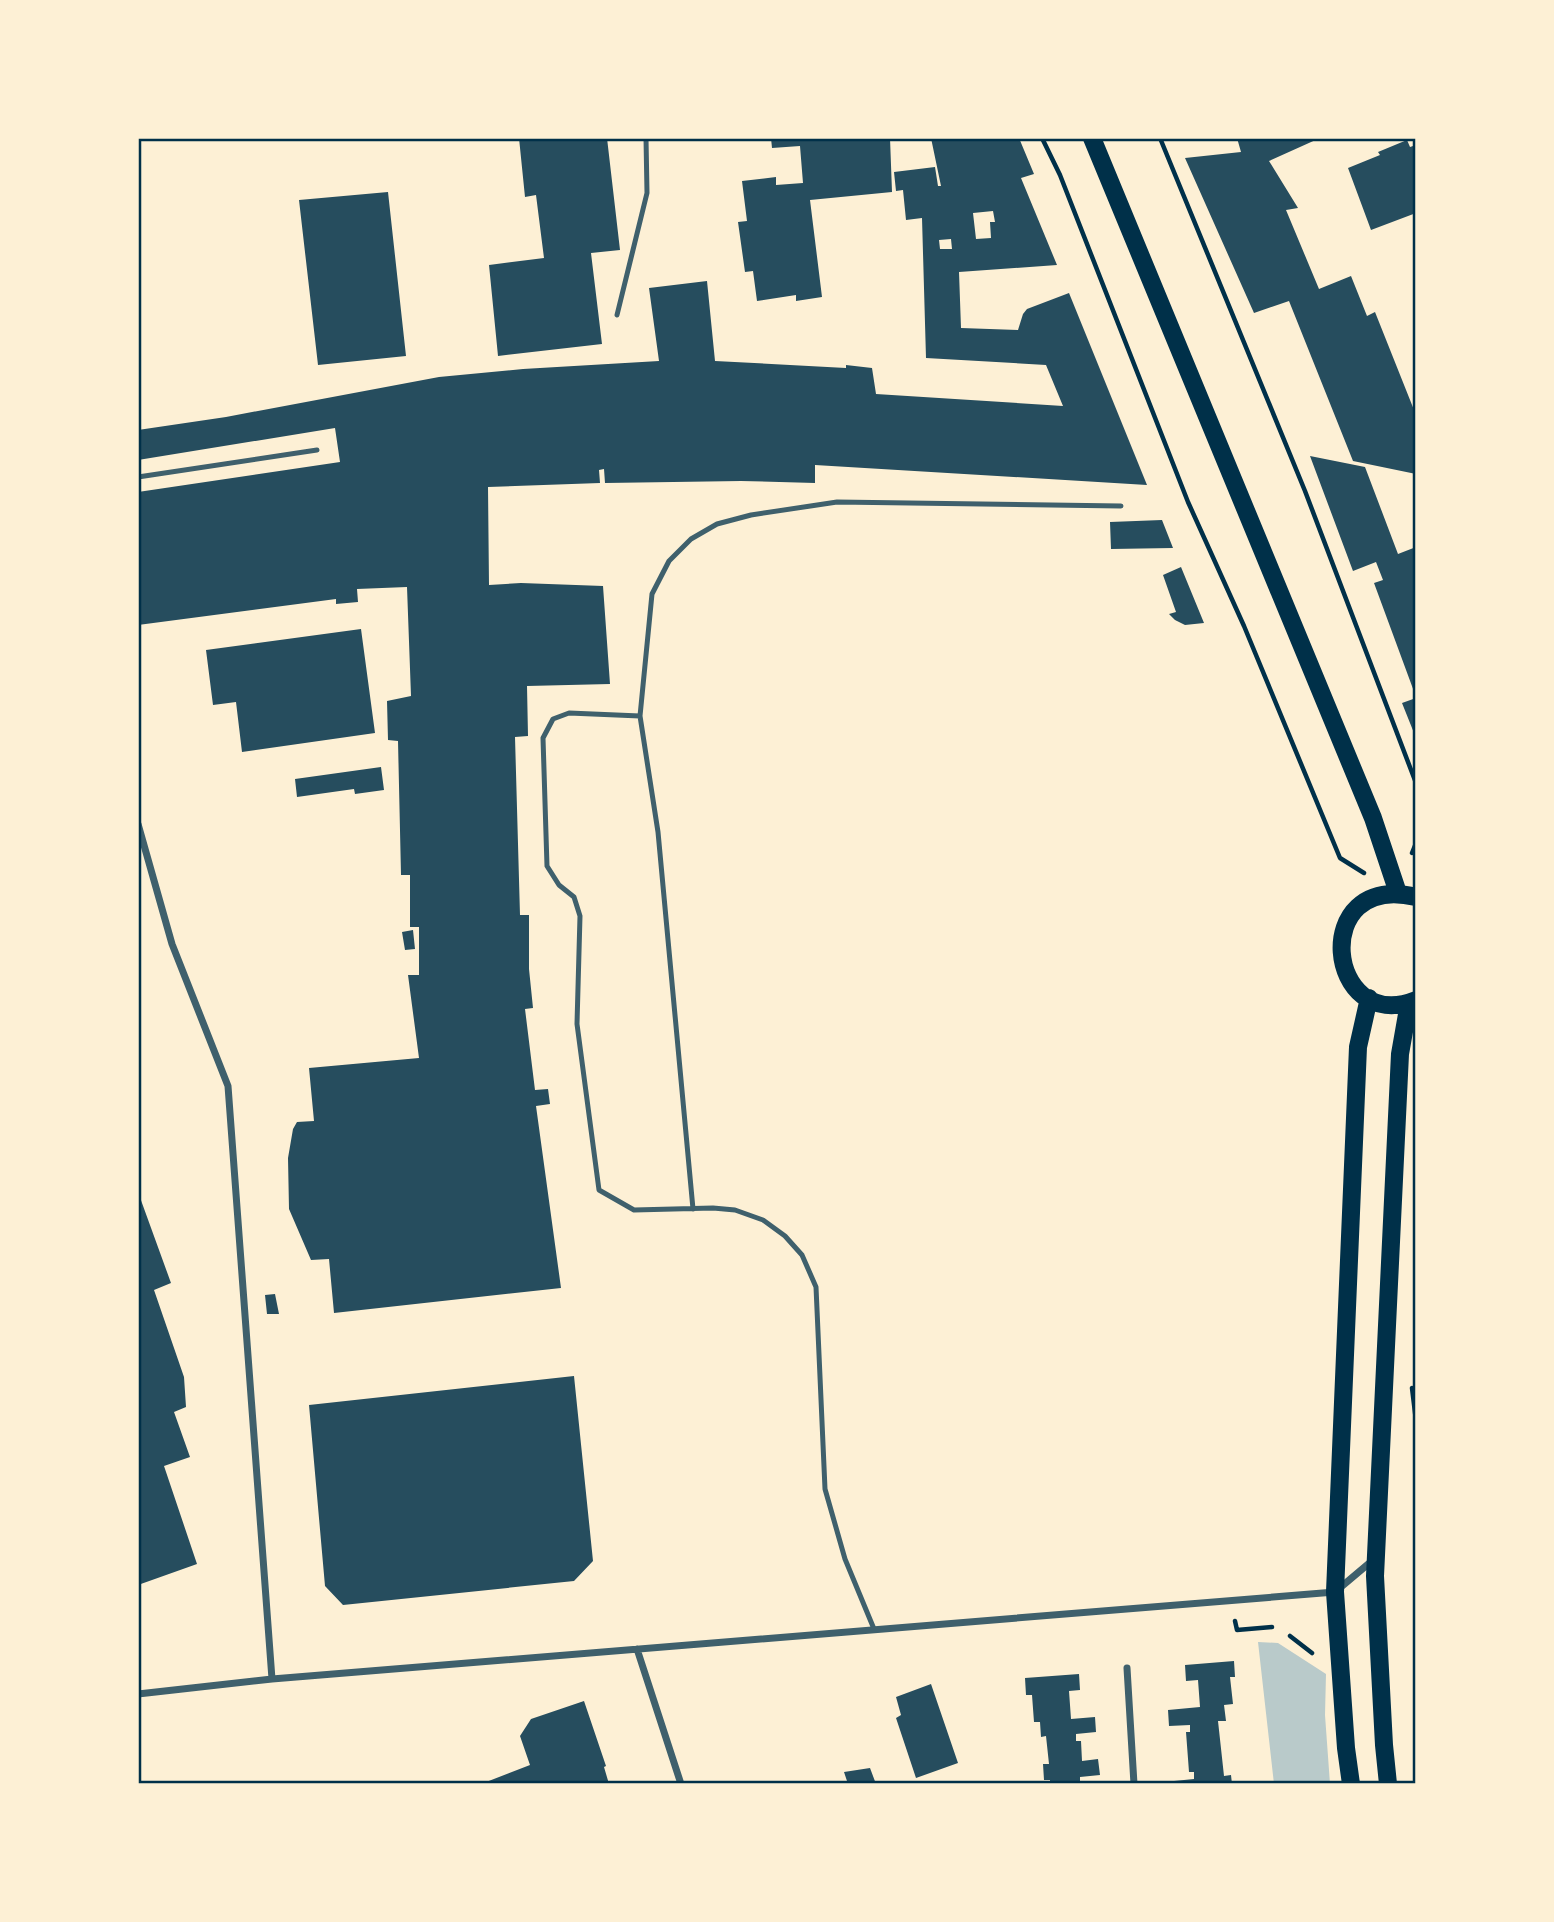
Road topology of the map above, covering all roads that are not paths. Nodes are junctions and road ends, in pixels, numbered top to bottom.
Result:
1 (646, 138) edge
2 (1092, 138) edge
3 (617, 315) dead end
4 (317, 450) dead end
5 (138, 477) edge
6 (1121, 506) dead end
7 (640, 716) junction
8 (138, 824) edge
9 (1407, 895) edge
10 (1369, 998) junction
11 (1412, 1002) edge
12 (692, 1209) junction
13 (1376, 1558) junction
14 (1335, 1592) junction
15 (874, 1629) junction
16 (637, 1649) junction
17 (1127, 1668) dead end
18 (272, 1679) junction
19 (138, 1694) edge
20 (681, 1784) edge
21 (1135, 1784) edge
22 (1351, 1784) edge
23 (1388, 1784) edge

1 - 3 lane
2 - 9 main road
4 - 5 lane
6 - 7 lane
7 - 12 lane
7 - 12 lane
8 - 18 street
9 - 10 main road
10 - 11 main road
10 - 14 main road
11 - 13 main road
12 - 15 lane
13 - 14 street
13 - 23 main road
14 - 15 street
14 - 22 main road
15 - 16 street
16 - 18 street
16 - 20 street
17 - 21 street
18 - 19 street

